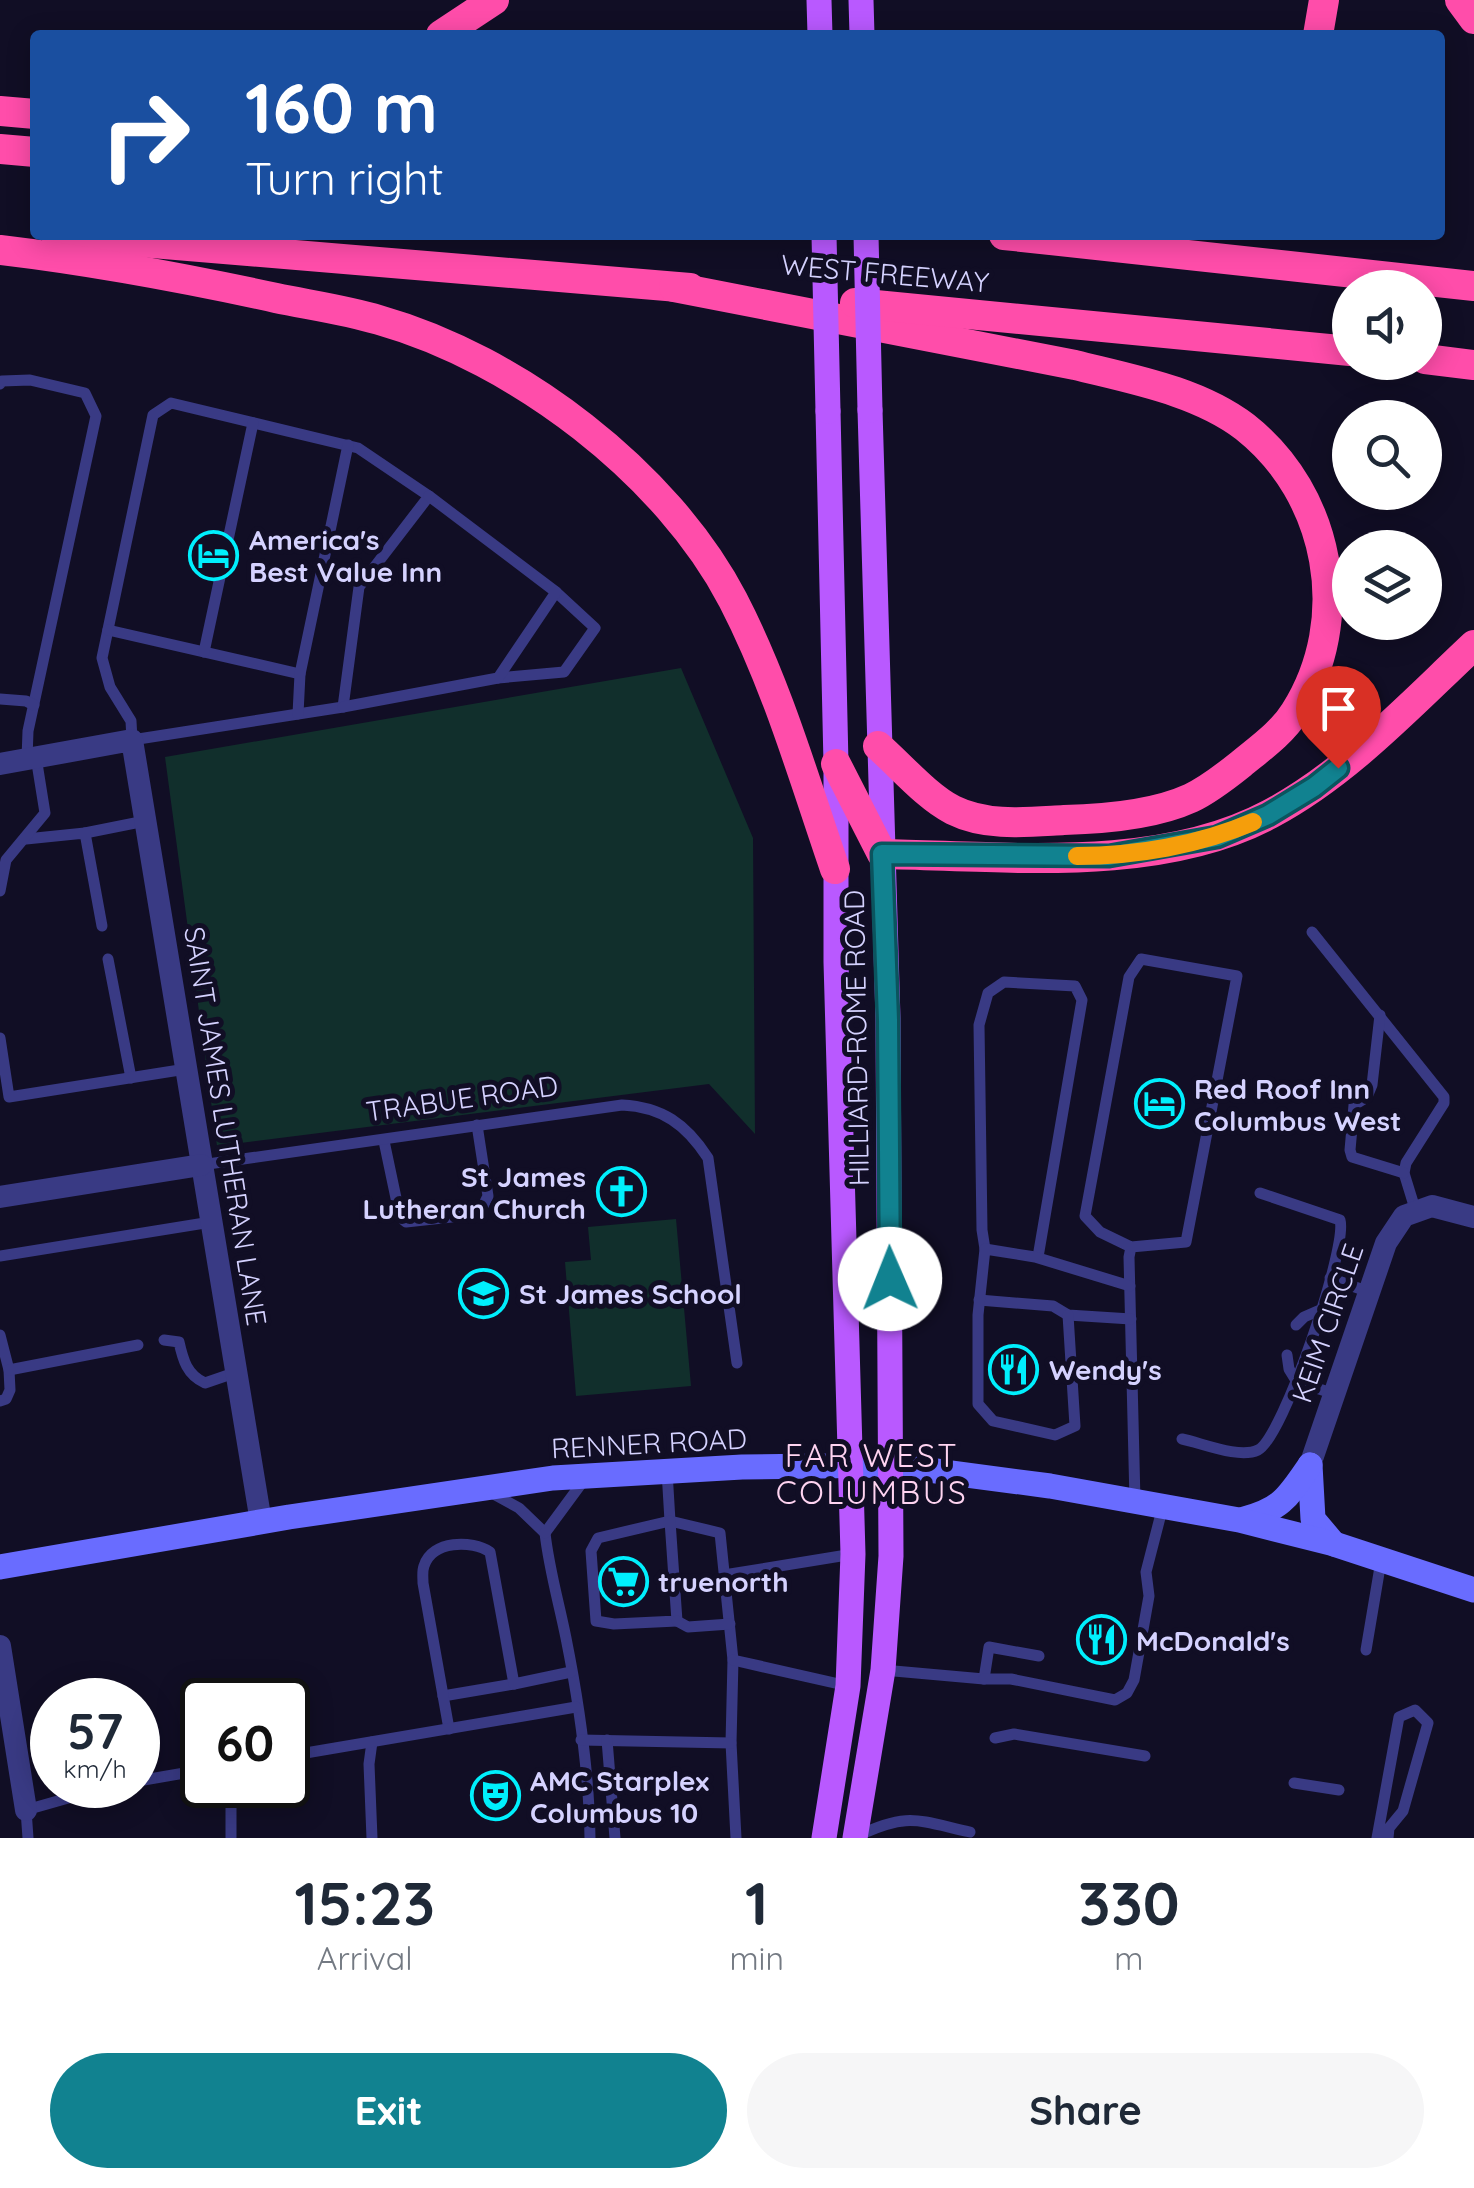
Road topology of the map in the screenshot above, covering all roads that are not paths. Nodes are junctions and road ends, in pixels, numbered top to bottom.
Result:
1 (494, 0) edge
2 (819, 0) edge
3 (861, 0) edge
4 (1324, 0) edge
5 (1460, 0) edge
6 (1474, 18) edge
7 (449, 30) edge
8 (820, 30) edge
9 (862, 30) edge
10 (1319, 30) edge
11 (0, 111) edge
12 (30, 114) edge
13 (0, 149) edge
14 (30, 152) edge
15 (0, 230) edge
16 (30, 233) edge
17 (115, 240) edge
18 (824, 240) edge
19 (866, 240) edge
20 (1050, 240) edge
21 (0, 250) edge
22 (1474, 286) edge
23 (674, 287) junction
24 (1332, 349) edge
25 (1442, 361) edge
26 (1474, 365) edge
27 (0, 384) edge
28 (253, 422) junction
29 (348, 446) junction
30 (429, 496) junction
31 (556, 592) junction
32 (108, 630) junction
33 (1474, 645) edge
34 (204, 652) junction
35 (300, 674) junction
36 (498, 678) junction
37 (0, 699) edge
38 (34, 705) junction
39 (342, 706) junction
40 (298, 714) junction
41 (132, 740) junction
42 (878, 746) junction
43 (31, 758) junction
44 (0, 764) edge
45 (836, 764) junction
46 (145, 820) junction
47 (84, 833) junction
48 (26, 839) junction
49 (882, 854) junction
50 (835, 868) junction
51 (0, 891) edge
52 (102, 926) dead end
53 (1312, 932) dead end
54 (108, 958) dead end
55 (1380, 1015) junction
56 (0, 1038) edge
57 (186, 1069) junction
58 (130, 1078) junction
59 (477, 1126) junction
60 (384, 1140) junction
61 (202, 1165) junction
62 (1404, 1173) junction
63 (1260, 1192) dead end
64 (0, 1198) edge
65 (1416, 1212) junction
66 (1474, 1216) edge
67 (211, 1222) junction
68 (1131, 1248) junction
69 (985, 1250) junction
70 (0, 1256) edge
71 (1038, 1258) junction
72 (1330, 1278) junction
73 (1130, 1286) junction
74 (1369, 1292) junction
75 (979, 1300) junction
76 (1320, 1310) junction
77 (1068, 1315) junction
78 (1130, 1319) junction
79 (1296, 1325) dead end
80 (0, 1335) edge
81 (164, 1340) dead end
82 (138, 1345) dead end
83 (1287, 1356) dead end
84 (737, 1363) dead end
85 (8, 1370) junction
86 (237, 1372) junction
87 (1297, 1382) junction
88 (1335, 1394) junction
89 (0, 1401) edge
90 (1182, 1438) dead end
91 (891, 1464) junction
92 (851, 1465) junction
93 (1310, 1465) junction
94 (667, 1471) junction
95 (588, 1476) junction
96 (481, 1488) junction
97 (1135, 1501) junction
98 (1162, 1506) junction
99 (1239, 1520) junction
100 (670, 1521) junction
101 (261, 1522) junction
102 (545, 1532) junction
103 (1334, 1544) junction
104 (853, 1554) junction
105 (1381, 1560) junction
106 (0, 1567) edge
107 (724, 1576) junction
108 (1474, 1590) edge
109 (677, 1620) junction
110 (730, 1624) junction
111 (0, 1646) edge
112 (1366, 1650) dead end
113 (1039, 1656) dead end
114 (733, 1660) junction
115 (883, 1670) junction
116 (571, 1672) junction
117 (984, 1680) junction
118 (514, 1684) junction
119 (848, 1686) junction
120 (443, 1696) junction
121 (576, 1707) junction
122 (449, 1729) junction
123 (995, 1738) dead end
124 (581, 1740) junction
125 (608, 1740) junction
126 (372, 1742) junction
127 (731, 1743) junction
128 (310, 1752) edge
129 (1145, 1756) dead end
130 (1294, 1783) dead end
131 (1339, 1790) dead end
132 (33, 1808) edge
133 (231, 1808) edge
134 (26, 1810) junction
135 (970, 1832) dead end
136 (231, 1837) edge
137 (28, 1838) edge
138 (372, 1838) edge
139 (590, 1838) edge
140 (615, 1838) edge
141 (736, 1838) edge
142 (824, 1838) edge
143 (855, 1838) edge
144 (1377, 1838) edge
145 (1388, 1838) edge

1 - 7 highway
2 - 8 main road
3 - 9 main road
4 - 10 highway
5 - 6 highway
11 - 12 highway
13 - 14 highway
15 - 16 highway
17 - 23 highway, WEST FREEWAY
18 - 45 main road, HILLIARD-ROME ROAD, bridge
19 - 42 main road, HILLIARD-ROME ROAD, bridge
20 - 22 highway, WEST FREEWAY
21 - 50 highway
23 - 24 highway, WEST FREEWAY
23 - 42 highway
25 - 26 highway
27 - 38 lane
28 - 29 lane
28 - 32 lane
28 - 34 lane
29 - 30 lane
29 - 35 lane
30 - 31 lane
30 - 39 lane
31 - 36 lane
31 - 36 lane
32 - 34 lane
32 - 41 lane
33 - 49 highway
34 - 35 lane
35 - 40 lane
36 - 39 lane
37 - 38 lane
38 - 43 lane
39 - 40 lane
40 - 41 lane
41 - 43 street
41 - 46 street, SAINT JAMES LUTHERAN LANE
42 - 49 main road, HILLIARD-ROME ROAD
43 - 44 street
43 - 48 lane
45 - 49 highway
45 - 50 main road, HILLIARD-ROME ROAD
46 - 47 lane
46 - 57 street, SAINT JAMES LUTHERAN LANE
47 - 48 lane
47 - 52 lane
48 - 51 lane
49 - 91 main road, HILLIARD-ROME ROAD
50 - 92 main road, HILLIARD-ROME ROAD
53 - 55 lane
54 - 58 lane
55 - 62 lane
55 - 62 lane
56 - 58 lane
57 - 58 lane
57 - 61 street, SAINT JAMES LUTHERAN LANE
59 - 60 lane, TRABUE ROAD
59 - 60 lane
59 - 84 lane, TRABUE ROAD
60 - 61 lane, TRABUE ROAD
61 - 64 street, TRABUE ROAD
61 - 67 street, SAINT JAMES LUTHERAN LANE
62 - 65 lane
63 - 72 lane
65 - 66 street
65 - 74 street, KEIM CIRCLE
67 - 70 lane
67 - 86 street, SAINT JAMES LUTHERAN LANE
68 - 68 lane
68 - 73 lane
69 - 71 lane
69 - 71 lane
69 - 75 lane
71 - 73 lane
72 - 74 lane
72 - 76 lane
73 - 78 lane
74 - 88 street, KEIM CIRCLE
75 - 77 lane
75 - 77 lane
76 - 79 lane
76 - 87 lane
77 - 78 lane
78 - 97 lane
80 - 85 lane
81 - 86 lane
82 - 85 lane
83 - 87 lane
85 - 89 lane
86 - 101 street, SAINT JAMES LUTHERAN LANE
87 - 88 lane
87 - 90 lane
88 - 93 street, KEIM CIRCLE
91 - 92 main road, RENNER ROAD
91 - 97 main road, RENNER ROAD
91 - 115 main road, HILLIARD-ROME ROAD
92 - 94 main road, RENNER ROAD
92 - 104 main road, HILLIARD-ROME ROAD
93 - 99 main road
93 - 103 main road
94 - 95 main road, RENNER ROAD
94 - 100 lane
95 - 96 main road, RENNER ROAD
95 - 102 lane
96 - 101 main road, RENNER ROAD
96 - 102 lane
97 - 98 main road, RENNER ROAD
98 - 99 main road, RENNER ROAD
98 - 117 lane
99 - 103 main road, RENNER ROAD
100 - 107 lane
100 - 109 lane
100 - 109 lane
101 - 106 main road, RENNER ROAD
102 - 116 lane
103 - 105 main road, RENNER ROAD
104 - 107 lane
104 - 119 main road, HILLIARD-ROME ROAD
105 - 108 main road, RENNER ROAD
105 - 112 lane
107 - 110 lane
109 - 110 lane
110 - 114 lane
111 - 134 street
113 - 117 lane
114 - 119 lane
114 - 127 lane
115 - 117 lane
115 - 143 main road, HILLIARD-ROME ROAD
116 - 118 lane
116 - 121 lane
118 - 120 lane
118 - 120 lane
119 - 142 main road, HILLIARD-ROME ROAD
120 - 122 lane
121 - 122 lane
121 - 124 lane
122 - 126 lane
123 - 129 lane
124 - 125 lane
124 - 139 lane
125 - 127 lane
125 - 140 lane
126 - 128 lane
126 - 138 lane
127 - 141 lane
130 - 131 lane
132 - 134 lane
133 - 136 lane
134 - 137 lane
135 - 143 lane
144 - 145 lane

